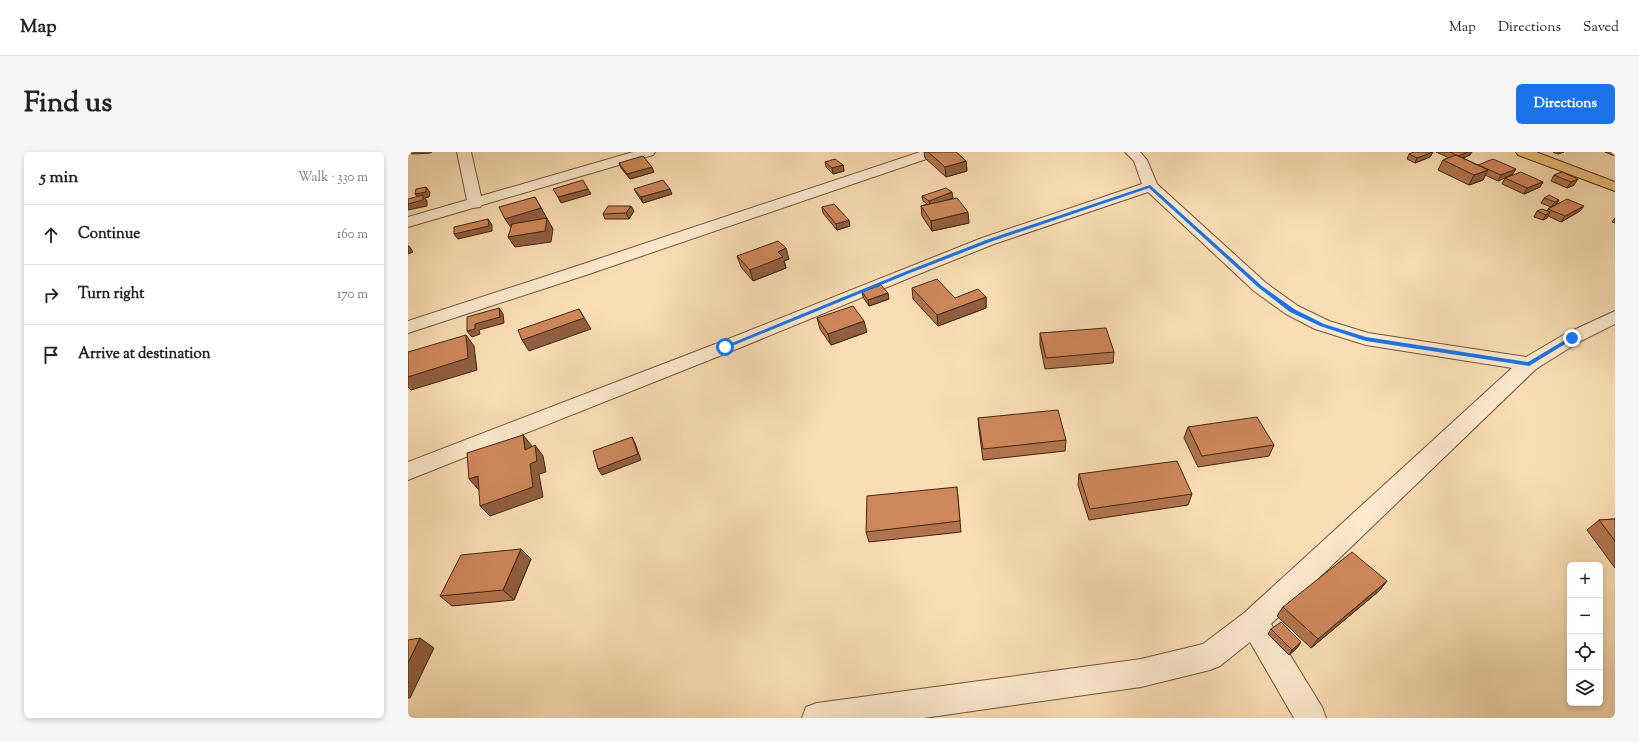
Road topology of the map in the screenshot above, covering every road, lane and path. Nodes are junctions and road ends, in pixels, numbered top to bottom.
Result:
1 (464, 152) edge
2 (648, 152) edge
3 (933, 152) edge
4 (1132, 152) edge
5 (1524, 152) edge
6 (1150, 186) junction
7 (1615, 187) edge
8 (475, 204) junction
9 (408, 222) edge
10 (1615, 317) edge
11 (408, 327) edge
12 (1529, 364) junction
13 (408, 471) edge
14 (1254, 622) junction
15 (817, 718) edge
16 (1311, 718) edge

1 - 8 street
2 - 8 street
3 - 11 street
4 - 6 street
5 - 7 main road
6 - 12 street
6 - 13 street
8 - 9 street
10 - 12 street
12 - 14 street
14 - 15 street
14 - 16 street

